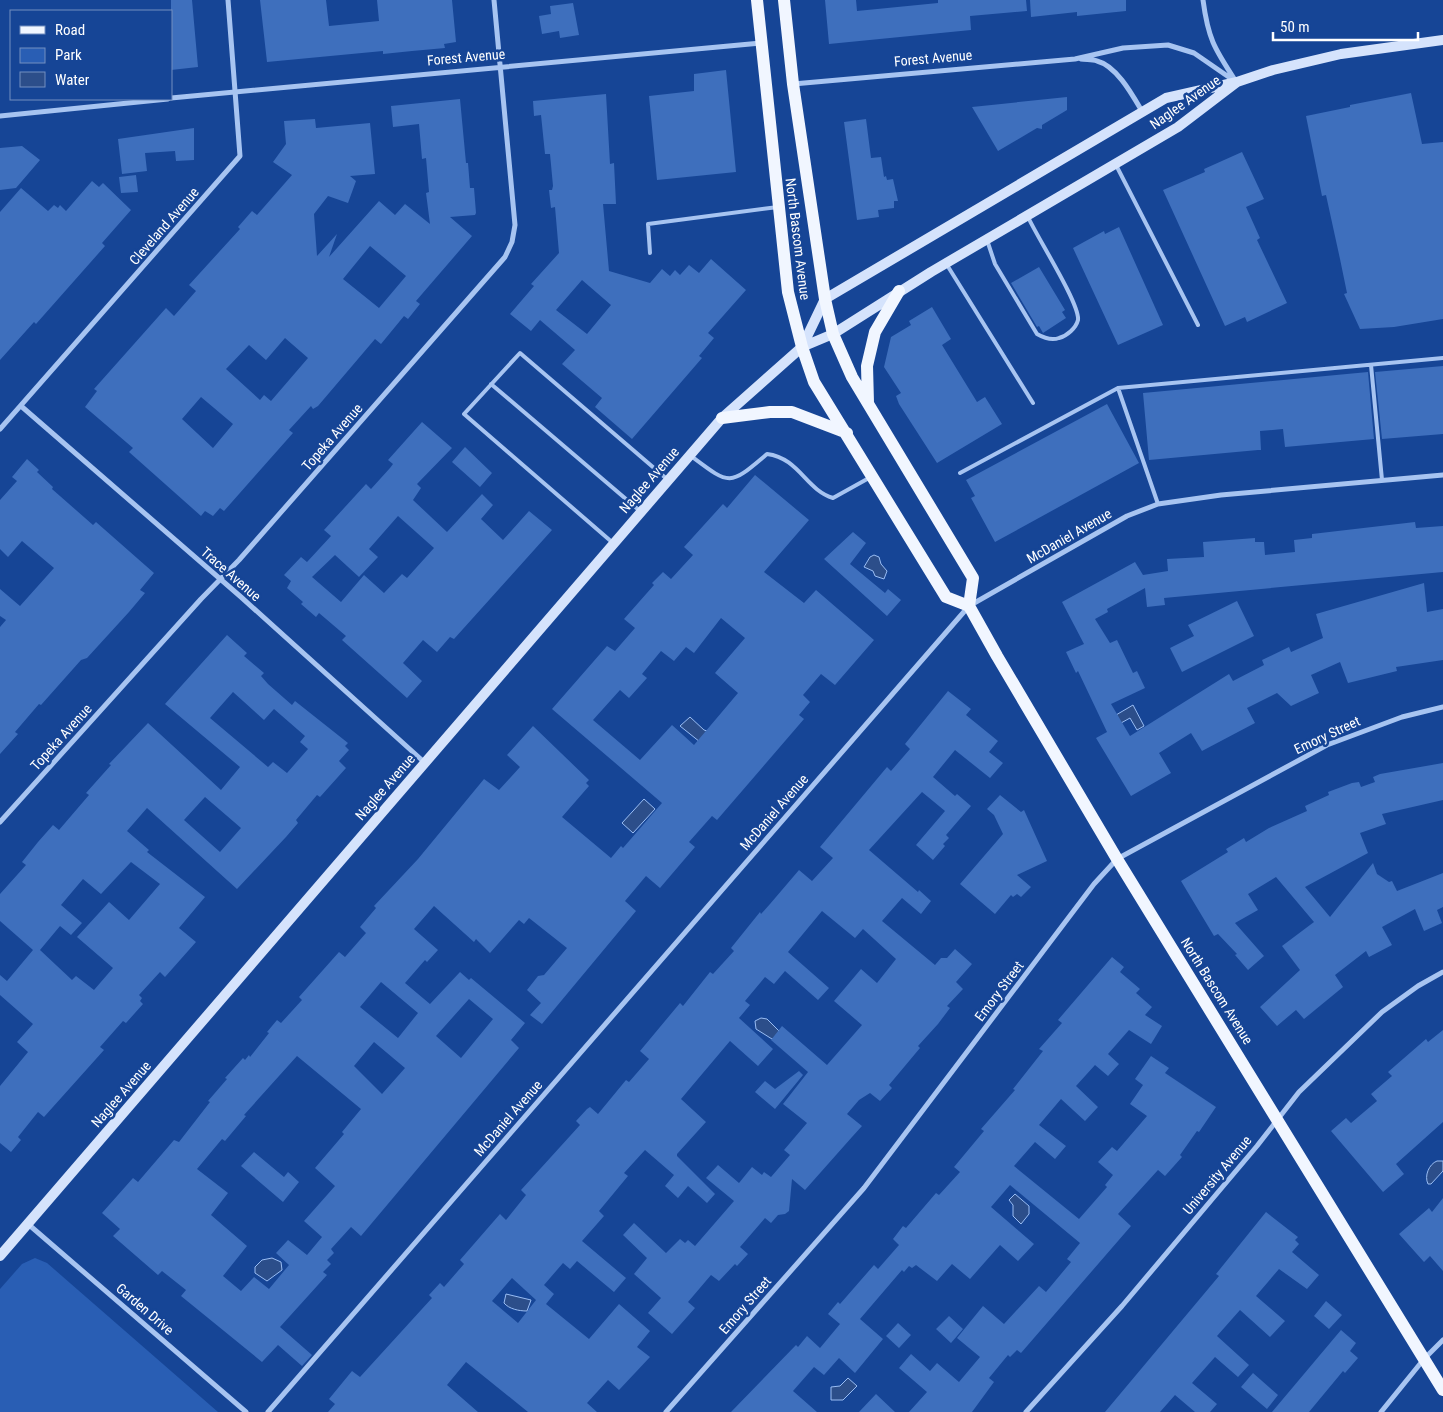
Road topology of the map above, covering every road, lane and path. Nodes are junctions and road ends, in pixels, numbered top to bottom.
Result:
1 (228, 0) edge
2 (494, 0) edge
3 (757, 0) edge
4 (784, 0) edge
5 (1203, 0) edge
6 (1443, 40) edge
7 (763, 43) junction
8 (1076, 59) junction
9 (501, 67) junction
10 (1237, 82) junction
11 (793, 84) junction
12 (236, 91) junction
13 (172, 99) edge
14 (160, 100) edge
15 (1142, 113) junction
16 (0, 116) edge
17 (1115, 163) junction
18 (778, 207) junction
19 (1026, 215) junction
20 (987, 239) junction
21 (650, 253) dead end
22 (946, 263) junction
23 (899, 291) junction
24 (825, 299) junction
25 (1198, 324) dead end
26 (833, 334) junction
27 (802, 347) junction
28 (1443, 358) edge
29 (1372, 365) junction
30 (491, 384) junction
31 (1118, 388) junction
32 (1033, 403) dead end
33 (21, 406) junction
34 (868, 406) junction
35 (722, 418) junction
36 (0, 429) edge
37 (847, 433) junction
38 (689, 455) junction
39 (960, 473) dead end
40 (872, 475) junction
41 (1443, 475) edge
42 (668, 480) junction
43 (1382, 480) junction
44 (1158, 504) junction
45 (640, 512) junction
46 (613, 543) junction
47 (220, 580) junction
48 (969, 606) junction
49 (1443, 707) edge
50 (424, 762) junction
51 (0, 822) edge
52 (1117, 859) junction
53 (1443, 972) edge
54 (1277, 1118) junction
55 (28, 1224) junction
56 (0, 1256) edge
57 (1443, 1340) edge
58 (1424, 1359) junction
59 (1443, 1390) edge
60 (246, 1412) edge
61 (268, 1412) edge
62 (666, 1412) edge
63 (1026, 1412) edge
64 (1381, 1412) edge

1 - 12 street, Cleveland Avenue
2 - 9 street, Topeka Avenue
3 - 7 main road, North Bascom Avenue
4 - 11 main road, North Bascom Avenue
5 - 10 street
6 - 10 main road
7 - 9 street, Forest Avenue
7 - 18 main road, North Bascom Avenue
8 - 10 street, Forest Avenue
8 - 11 street, Forest Avenue
8 - 15 street, Forest Avenue
9 - 12 street, Forest Avenue
9 - 47 street, Topeka Avenue
10 - 15 main road, Naglee Avenue
10 - 17 main road, Naglee Avenue
11 - 24 main road, North Bascom Avenue
12 - 13 street, Forest Avenue
12 - 33 street, Cleveland Avenue
14 - 16 street, Forest Avenue
15 - 24 main road, Naglee Avenue
17 - 19 main road, Naglee Avenue
17 - 25 lane
18 - 21 lane
18 - 27 main road, North Bascom Avenue
19 - 20 main road, Naglee Avenue
19 - 20 lane
20 - 22 main road, Naglee Avenue
22 - 23 main road, Naglee Avenue
22 - 32 lane
23 - 26 main road, Naglee Avenue
23 - 34 main road
24 - 26 main road, North Bascom Avenue
24 - 27 main road, Naglee Avenue
26 - 27 main road, Naglee Avenue
26 - 34 main road, North Bascom Avenue
27 - 35 main road, Naglee Avenue
27 - 37 main road, North Bascom Avenue
28 - 29 lane
29 - 31 lane
29 - 43 lane
30 - 42 lane
30 - 45 lane
30 - 46 lane
31 - 39 lane
31 - 44 lane
33 - 36 street, Cleveland Avenue
33 - 47 street, Trace Avenue
34 - 48 main road, North Bascom Avenue
35 - 37 main road
35 - 38 main road, Naglee Avenue
37 - 40 main road, North Bascom Avenue
38 - 40 lane
38 - 42 main road, Naglee Avenue
40 - 48 main road, North Bascom Avenue
41 - 43 street, McDaniel Avenue
42 - 45 main road, Naglee Avenue
43 - 44 street, McDaniel Avenue
44 - 48 street, McDaniel Avenue
45 - 46 main road, Naglee Avenue
46 - 50 main road, Naglee Avenue
47 - 50 street, Trace Avenue
47 - 51 street, Topeka Avenue
48 - 52 main road, North Bascom Avenue
48 - 61 street, McDaniel Avenue
49 - 52 street, Emory Street
50 - 55 main road, Naglee Avenue
52 - 54 main road, North Bascom Avenue
52 - 62 street, Emory Street
53 - 54 street, University Avenue
54 - 58 main road, North Bascom Avenue
54 - 63 street, University Avenue
55 - 56 main road, Naglee Avenue
55 - 60 street, Garden Drive
57 - 58 street
58 - 59 main road, North Bascom Avenue
58 - 64 street

